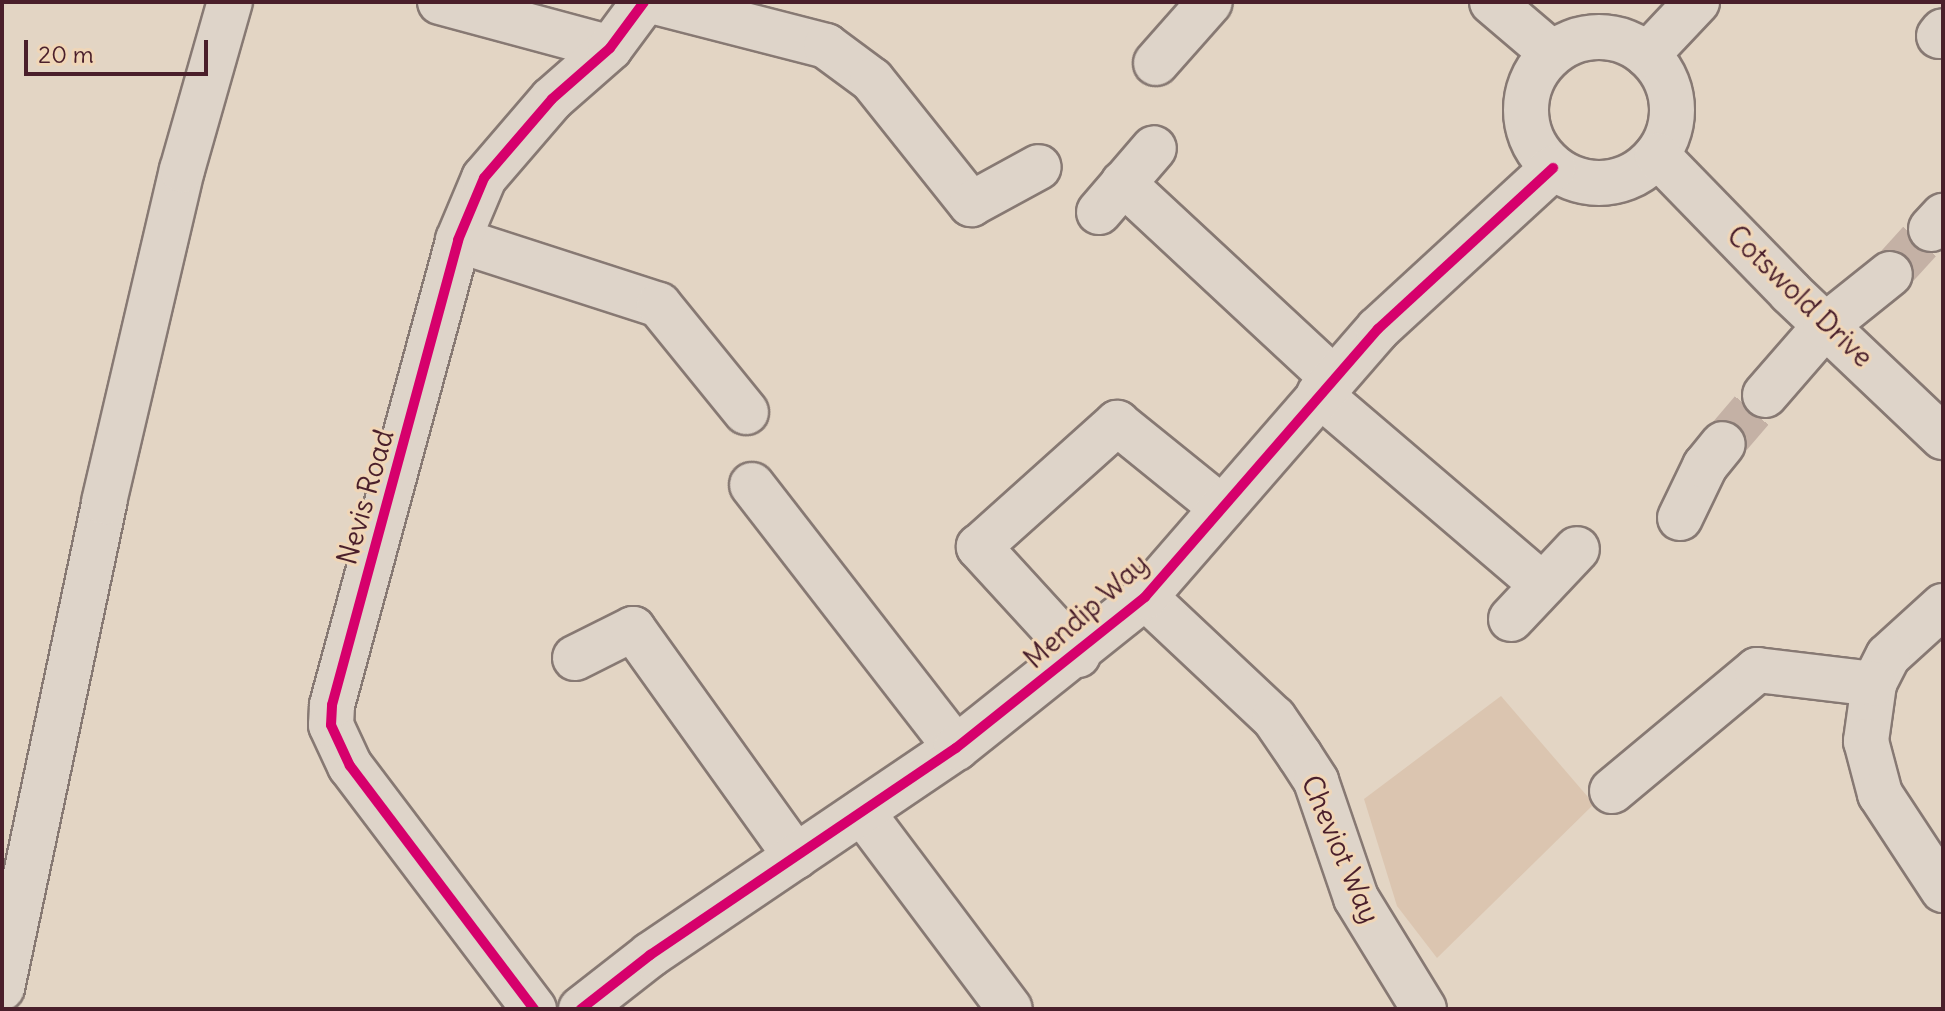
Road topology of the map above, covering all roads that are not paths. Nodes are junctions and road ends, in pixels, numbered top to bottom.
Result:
1 (230, 2) edge
2 (440, 2) edge
3 (644, 2) edge
4 (655, 2) edge
5 (1210, 2) edge
6 (1492, 2) edge
7 (1697, 2) edge
8 (610, 48) junction
9 (1552, 53) junction
10 (1647, 55) junction
11 (1156, 63) dead end
12 (1154, 148) dead end
13 (1657, 155) junction
14 (1039, 167) dead end
15 (1553, 168) junction
16 (458, 240) junction
17 (1890, 274) tunnel mouth
18 (1825, 326) junction
19 (1326, 386) junction
20 (1765, 395) tunnel mouth
21 (746, 412) dead end
22 (1943, 437) edge
23 (1723, 444) tunnel mouth
24 (752, 485) dead end
25 (1222, 508) junction
26 (1680, 518) dead end
27 (1577, 549) dead end
28 (1543, 585) junction
29 (1145, 597) junction
30 (1943, 606) edge
31 (1511, 619) dead end
32 (1078, 655) junction
33 (575, 658) dead end
34 (1874, 684) junction
35 (956, 748) junction
36 (1612, 791) dead end
37 (862, 812) junction
38 (796, 857) junction
39 (1943, 890) edge
40 (2, 988) edge
41 (534, 1009) edge
42 (581, 1009) edge
43 (1010, 1009) edge
44 (1424, 1009) edge

1 - 40 street
2 - 8 street
3 - 8 street, Nevis Road
4 - 14 street
5 - 11 street
6 - 9 street
7 - 10 street
8 - 16 street, Nevis Road
9 - 10 street
9 - 15 street
10 - 13 street
12 - 19 street
13 - 15 street
13 - 18 street, Cotswold Drive
15 - 19 street, Mendip Way
16 - 21 street
16 - 41 street, Nevis Road
17 - 18 street
18 - 20 street
18 - 22 street, Cotswold Drive
19 - 25 street, Mendip Way
19 - 28 street
23 - 26 street
24 - 35 street
25 - 29 street, Mendip Way
25 - 32 street
27 - 28 street
28 - 31 street
29 - 32 street, Mendip Way
29 - 44 street, Cheviot Way
30 - 34 street
32 - 35 street, Mendip Way
33 - 38 street
34 - 36 street
34 - 39 street
35 - 37 street, Mendip Way
37 - 38 street, Mendip Way
37 - 43 street
38 - 42 street, Mendip Way

